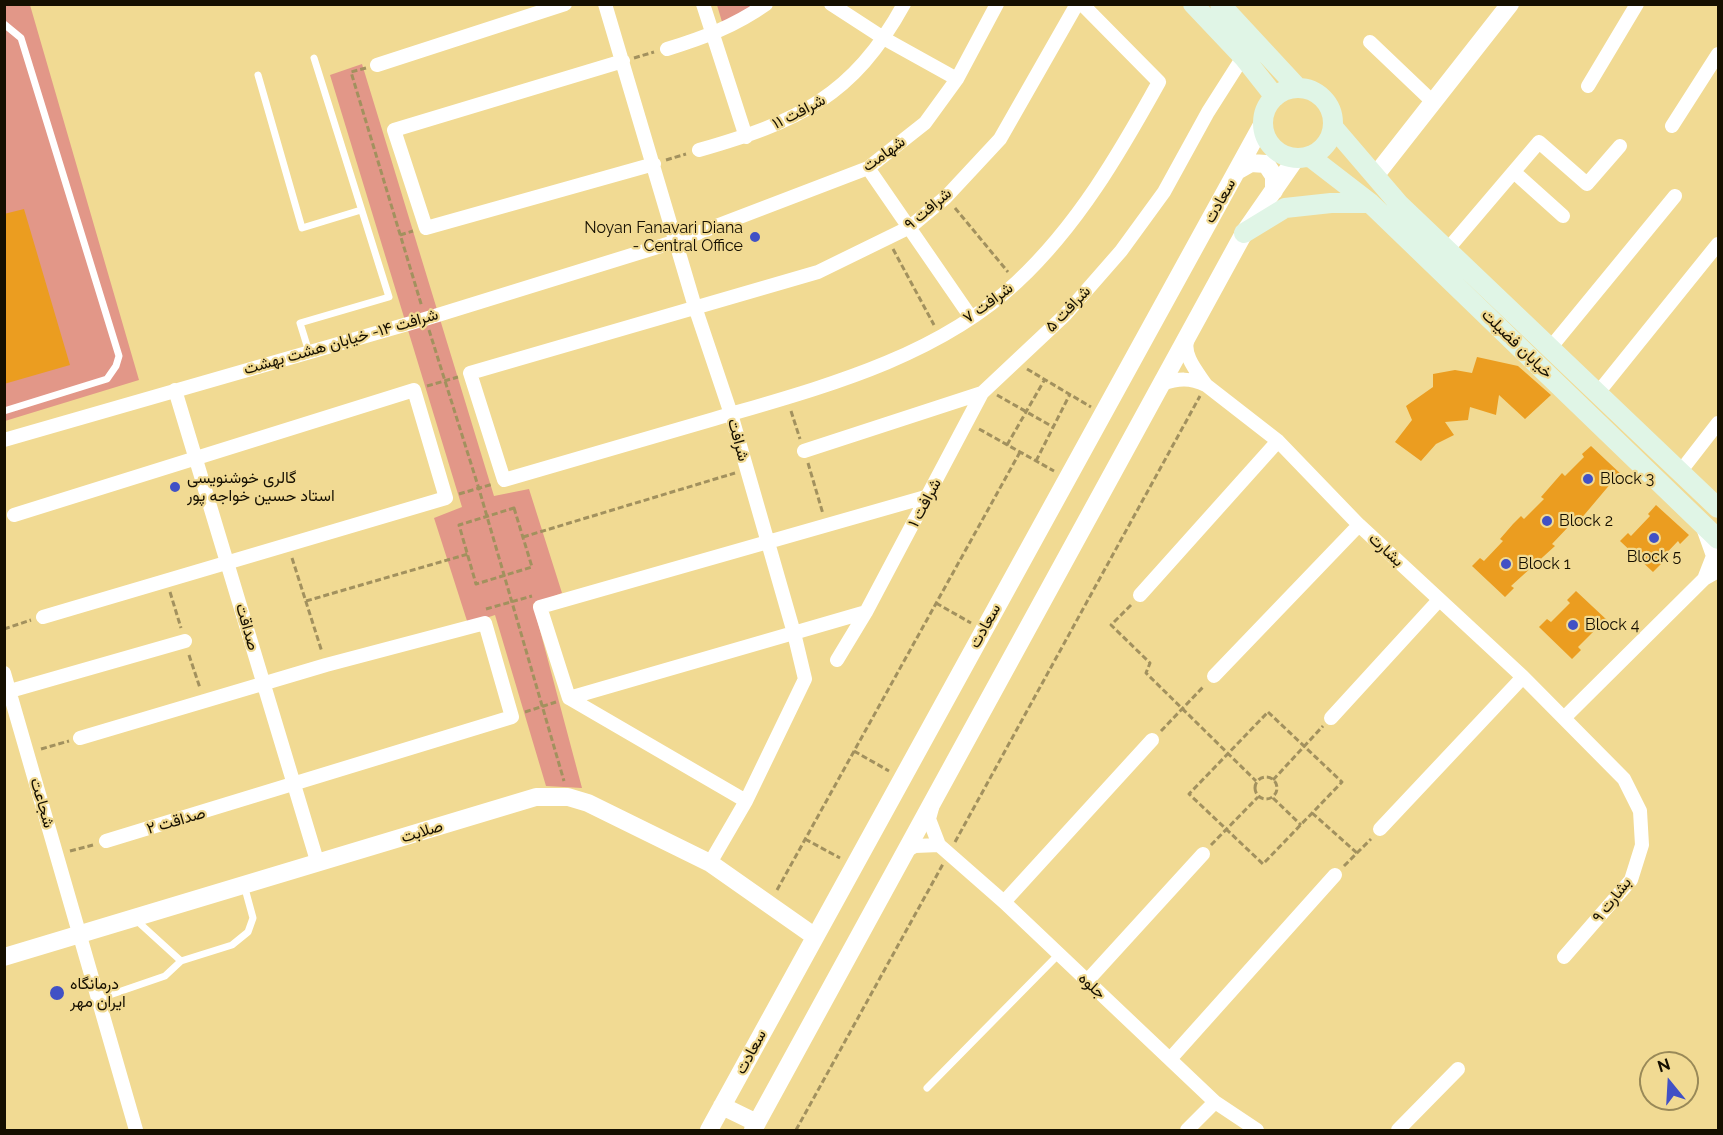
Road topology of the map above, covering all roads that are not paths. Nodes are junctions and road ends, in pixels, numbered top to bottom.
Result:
1 (565, 4) edge
2 (605, 4) edge
3 (703, 4) edge
4 (766, 4) edge
5 (831, 4) edge
6 (904, 4) edge
7 (997, 4) edge
8 (1077, 4) edge
9 (1082, 4) edge
10 (1193, 4) edge
11 (1220, 4) edge
12 (1637, 4) edge
13 (1501, 8) edge
14 (4, 24) edge
15 (713, 35) junction
16 (885, 39) junction
17 (1370, 42) dead end
18 (667, 49) road end
19 (1719, 54) edge
20 (1243, 57) junction
21 (314, 58) dead end
22 (623, 61) junction
23 (377, 65) road end
24 (258, 75) dead end
25 (957, 79) junction
26 (1588, 86) dead end
27 (1298, 88) junction
28 (1275, 97) junction
29 (1434, 103) junction
30 (1263, 123) junction
31 (1671, 126) dead end
32 (1333, 127) junction
33 (746, 137) junction
34 (1620, 146) dead end
35 (699, 150) road end
36 (1303, 157) junction
37 (654, 164) junction
38 (868, 168) junction
39 (1237, 171) junction
40 (1514, 171) junction
41 (1375, 176) junction
42 (1274, 191) junction
43 (1675, 196) dead end
44 (1370, 203) junction
45 (361, 210) junction
46 (1563, 216) dead end
47 (910, 227) junction
48 (1244, 233) junction
49 (677, 241) junction
50 (1719, 244) edge
51 (1447, 250) junction
52 (1495, 296) junction
53 (695, 307) junction
54 (1481, 310) junction
55 (970, 316) junction
56 (1191, 331) junction
57 (1551, 347) junction
58 (309, 352) junction
59 (1162, 384) junction
60 (1206, 385) junction
61 (174, 390) junction
62 (981, 393) junction
63 (1598, 394) junction
64 (4, 411) edge
65 (731, 414) junction
66 (1719, 423) edge
67 (4, 440) edge
68 (1278, 441) junction
69 (804, 451) dead end
70 (195, 459) junction
71 (1680, 472) junction
72 (504, 480) joint
73 (929, 496) junction
74 (1719, 508) edge
75 (14, 515) dead end
76 (1701, 522) junction
77 (1359, 525) junction
78 (1719, 539) edge
79 (766, 541) junction
80 (228, 564) junction
81 (1719, 571) edge
82 (1704, 579) junction
83 (1140, 595) road end
84 (1439, 600) junction
85 (866, 612) junction
86 (43, 617) road end
87 (794, 633) junction
88 (185, 641) dead end
89 (837, 660) dead end
90 (4, 673) edge
91 (1214, 676) road end
92 (1523, 676) junction
93 (264, 684) junction
94 (10, 691) junction
95 (569, 698) junction
96 (1331, 718) road end
97 (1564, 718) junction
98 (80, 738) road end
99 (1152, 740) road end
100 (295, 784) junction
101 (746, 801) junction
102 (933, 803) junction
103 (1380, 829) road end
104 (106, 841) road end
105 (944, 849) junction
106 (906, 851) junction
107 (1203, 854) road end
108 (710, 863) junction
109 (318, 864) junction
110 (1335, 875) road end
111 (244, 885) junction
112 (1004, 902) junction
113 (134, 918) junction
114 (79, 934) junction
115 (814, 936) junction
116 (1058, 955) junction
117 (4, 957) edge
118 (1564, 957) dead end
119 (181, 961) junction
120 (1087, 981) junction
121 (98, 999) junction
122 (1171, 1058) junction
123 (1458, 1069) dead end
124 (927, 1088) dead end
125 (1215, 1102) junction
126 (722, 1106) junction
127 (755, 1127) edge
128 (136, 1131) edge
129 (709, 1131) edge
130 (1187, 1131) edge
131 (1257, 1131) edge
132 (1398, 1131) edge

1 - 23 street
2 - 22 street, شرافت
3 - 15 street
4 - 15 street
5 - 16 street
6 - 16 street, شرافت ۱۱
7 - 25 street, شهامت
8 - 47 street, شرافت ۹
9 - 55 street, شرافت ۷
10 - 20 main road
11 - 27 main road
12 - 26 street
13 - 29 street
14 - 64 lane
15 - 18 street
15 - 33 street
16 - 25 street
16 - 33 street, شرافت ۱۱
17 - 29 street
19 - 31 street
20 - 28 main road
20 - 62 street, شرافت ۵
21 - 45 lane
22 - 37 street, شرافت
22 - 37 street
24 - 45 lane
25 - 38 street, شهامت
27 - 28 main road
27 - 32 main road
28 - 30 main road
29 - 41 street
30 - 36 main road
30 - 39 street, سعادت
32 - 36 main road
32 - 41 main road, خیابان فضیلت
33 - 35 street, شرافت ۱۱
34 - 40 street
36 - 42 street
36 - 44 main road, خیابان فضیلت
37 - 49 street, شرافت
38 - 47 street
38 - 49 street, شهامت
39 - 42 street
39 - 115 street, سعادت
40 - 46 street
40 - 51 street
41 - 51 main road, خیابان فضیلت
42 - 48 street
43 - 57 street
44 - 48 main road
44 - 54 main road, خیابان فضیلت
45 - 58 lane
47 - 53 street, شرافت ۹
47 - 55 street
48 - 56 street
49 - 53 street, شرافت
49 - 58 street, شرافت ۱۴- خیابان هشت بهشت
50 - 63 street
51 - 52 main road, خیابان فضیلت
52 - 54 main road
52 - 57 main road, خیابان فضیلت
53 - 65 street, شرافت
53 - 72 street, شرافت ۹
54 - 76 main road, خیابان فضیلت
55 - 65 street, شرافت ۷
56 - 59 street
56 - 60 street
57 - 63 main road, خیابان فضیلت
58 - 61 street, شرافت ۱۴- خیابان هشت بهشت
59 - 60 street
59 - 102 street
60 - 68 street, بشارت
61 - 67 street, شرافت ۱۴- خیابان هشت بهشت
61 - 70 street, صداقت
62 - 69 street, شرافت ۵
62 - 73 street, شرافت ۱
63 - 71 main road, خیابان فضیلت
65 - 72 street, شرافت ۷
65 - 79 street, شرافت
66 - 71 street
68 - 77 street, بشارت
68 - 83 street
70 - 75 street
70 - 80 street, صداقت
70 - 80 street
71 - 74 main road, خیابان فضیلت
73 - 79 street
73 - 85 street, شرافت ۱
76 - 78 main road, خیابان فضیلت
76 - 82 street
77 - 84 street, بشارت
77 - 91 street
79 - 87 street, شرافت
79 - 95 street
80 - 86 street
80 - 93 street, صداقت
81 - 82 street
82 - 97 street
84 - 92 street, بشارت
84 - 96 street
85 - 87 street
85 - 89 street, شرافت ۱
87 - 95 street
87 - 101 street, شرافت
88 - 94 street
90 - 94 street, شجاعت
92 - 97 street, بشارت
92 - 103 street
93 - 98 street
93 - 100 street, صداقت
93 - 100 street, صداقت ۲
94 - 114 street, شجاعت
95 - 101 street
97 - 118 street, بشارت ۹
99 - 112 street
100 - 104 street, صداقت ۲
100 - 109 street, صداقت
101 - 108 street, شرافت
102 - 105 street
102 - 106 street
105 - 106 street
105 - 112 street, جلوه
106 - 127 street
107 - 120 street
108 - 109 street, صلابت
108 - 115 street, صلابت
109 - 111 street, صلابت
110 - 122 street
111 - 113 street, صلابت
111 - 119 lane
112 - 116 street, جلوه
113 - 114 street, صلابت
113 - 119 lane
114 - 117 street, صلابت
114 - 121 street, شجاعت
115 - 126 street, سعادت
116 - 120 street, جلوه
116 - 124 lane
119 - 121 lane
120 - 122 street, جلوه
121 - 128 street, شجاعت
122 - 125 street, جلوه
123 - 132 street
125 - 130 street
125 - 131 street, جلوه
126 - 127 street
126 - 129 street, سعادت

